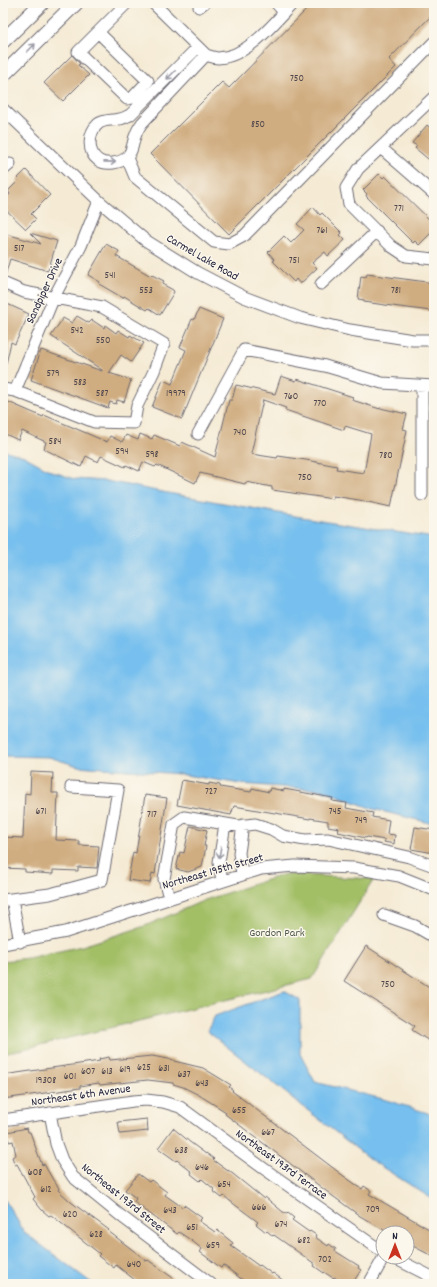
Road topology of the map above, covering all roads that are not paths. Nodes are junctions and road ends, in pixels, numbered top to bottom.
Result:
1 (42, 3) edge
2 (76, 3) edge
3 (127, 3) edge
4 (153, 3) edge
5 (276, 3) edge
6 (293, 3) edge
7 (284, 12) junction
8 (98, 32) junction
9 (3, 41) edge
10 (434, 42) edge
11 (202, 51) junction
12 (3, 76) edge
13 (434, 97) edge
14 (3, 108) edge
15 (381, 148) junction
16 (126, 158) junction
17 (434, 194) edge
18 (99, 201) junction
19 (377, 231) junction
20 (434, 260) edge
21 (3, 283) edge
22 (321, 284) dead end
23 (54, 297) junction
24 (434, 340) edge
25 (422, 386) junction
26 (434, 386) edge
27 (3, 389) edge
28 (15, 391) junction
29 (198, 434) dead end
30 (422, 495) dead end
31 (71, 786) dead end
32 (225, 824) junction
33 (243, 825) junction
34 (434, 866) edge
35 (242, 874) junction
36 (222, 880) junction
37 (434, 890) edge
38 (169, 898) junction
39 (8, 900) edge
40 (384, 915) dead end
41 (434, 937) edge
42 (20, 942) junction
43 (3, 944) edge
44 (163, 1102) joint
45 (50, 1113) junction
46 (3, 1120) edge
47 (375, 1246) edge
48 (380, 1265) edge
49 (408, 1265) edge
50 (434, 1278) edge
51 (211, 1284) edge
52 (369, 1284) edge

1 - 9 main road
12 -> 2 main road
3 - 8 street
4 - 11 street
5 - 7 street
6 - 7 street
7 - 11 street
8 - 8 street
10 - 16 street
11 - 16 street
11 -> 16 street
13 - 15 street
14 - 18 street, Carmel Lake Road
15 - 17 street
15 - 19 street
18 - 23 street, Sandpiper Drive
18 - 24 street, Carmel Lake Road
19 - 20 street
19 - 22 street
21 - 23 street
23 - 28 street, Sandpiper Drive
23 - 28 street
25 - 26 street
25 - 29 street
25 - 30 street
27 - 28 street
31 - 39 street
32 - 33 street
32 -> 36 street
32 - 38 street
33 - 34 street
33 - 35 street
35 - 36 street, Northeast 195th Street
35 - 37 street, Northeast 195th Street
36 - 38 street, Northeast 195th Street
38 - 42 street, Northeast 195th Street
39 - 42 street
40 - 41 street
42 - 43 street, Northeast 195th Street
44 - 45 street, Northeast 6th Avenue
44 - 47 street, Northeast 193rd Terrace
45 - 46 street, Northeast 6th Avenue
45 - 51 street, Northeast 193rd Street
48 - 52 street
49 - 50 street

